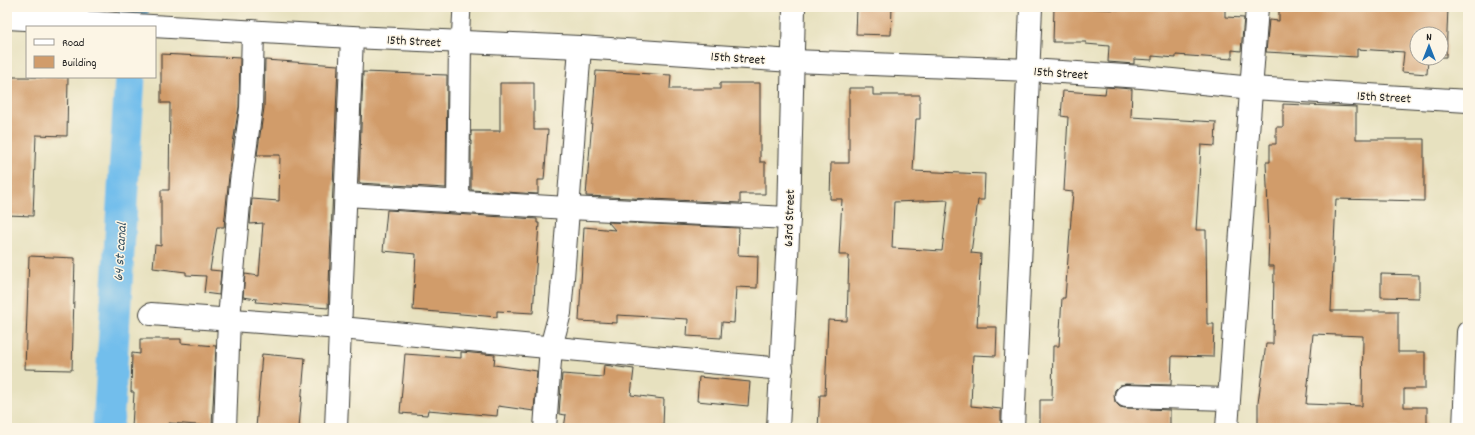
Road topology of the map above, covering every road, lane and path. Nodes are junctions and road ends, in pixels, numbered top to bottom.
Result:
1 (462, 7) edge
2 (794, 7) edge
3 (1031, 7) edge
4 (1257, 7) edge
5 (7, 18) edge
6 (253, 31) junction
7 (352, 37) junction
8 (460, 42) junction
9 (580, 46) junction
10 (793, 61) junction
11 (1029, 70) junction
12 (1252, 88) junction
13 (1468, 101) edge
14 (346, 195) junction
15 (458, 201) junction
16 (568, 208) junction
17 (789, 218) junction
18 (151, 314) dead end
19 (229, 320) junction
20 (341, 328) junction
21 (1468, 332) edge
22 (551, 348) junction
23 (782, 369) junction
24 (1126, 396) dead end
25 (1228, 399) junction
26 (224, 428) edge
27 (336, 428) edge
28 (545, 428) edge
29 (778, 428) edge
30 (1013, 428) edge
31 (1227, 428) edge
32 (1464, 428) edge

1 - 8 lane
2 - 10 street, 63rd Street
3 - 11 street
4 - 12 street
5 - 6 street, 15th Street
6 - 7 street, 15th Street
6 - 19 street
7 - 8 street, 15th Street
7 - 14 street
8 - 9 street, 15th Street
8 - 15 street
9 - 10 street, 15th Street
9 - 16 street
10 - 11 street, 15th Street
10 - 17 street, 63rd Street
11 - 12 street, 15th Street
11 - 30 street
12 - 13 street, 15th Street
12 - 25 street
14 - 15 street
14 - 20 street
15 - 16 street
16 - 17 street
16 - 22 street
17 - 23 street, 63rd Street
18 - 19 street
19 - 20 street
19 - 26 street
20 - 22 street
20 - 27 street
21 - 32 street
22 - 23 street
22 - 28 street
23 - 29 street, 63rd Street
24 - 25 street
25 - 31 street

